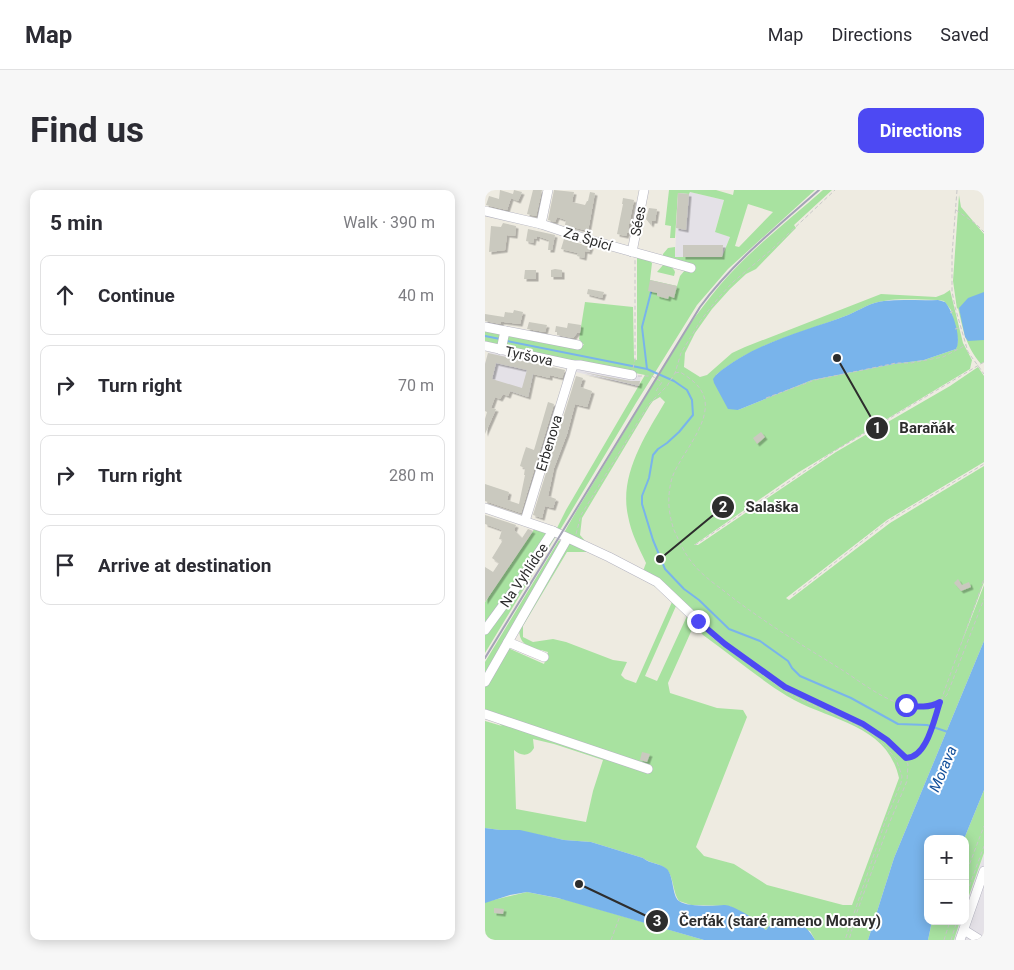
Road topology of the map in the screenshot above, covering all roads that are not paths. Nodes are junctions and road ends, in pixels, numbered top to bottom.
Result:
1 (548, 190) edge
2 (643, 190) edge
3 (485, 211) edge
4 (541, 224) junction
5 (632, 252) junction
6 (691, 268) dead end
7 (485, 327) edge
8 (503, 340) junction
9 (578, 345) dead end
10 (485, 346) edge
11 (573, 365) junction
12 (632, 375) road end
13 (485, 508) edge
14 (525, 521) junction
15 (553, 531) junction
16 (570, 540) junction
17 (698, 621) road end
18 (485, 630) edge
19 (508, 642) junction
20 (544, 658) dead end
21 (485, 682) edge
22 (485, 714) edge
23 (648, 769) dead end
24 (984, 872) edge
25 (964, 930) junction
26 (960, 940) edge
27 (979, 940) edge

1 - 4 street
2 - 5 street, Sées
3 - 4 street, Za Špicí
4 - 5 street, Za Špicí
5 - 6 street, Za Špicí
7 - 8 street
8 - 9 street
8 - 10 street, Tyršova
8 - 11 street, Tyršova
11 - 12 street, Tyršova
11 - 14 street, Erbenova
13 - 14 street
14 - 15 street
15 - 16 street, Na Vyhlídce
15 - 18 street, Na Vyhlídce
16 - 17 street, Na Vyhlídce
16 - 19 street
19 - 20 street
19 - 21 street
22 - 23 street
24 - 25 street
25 - 26 street
25 - 27 street

